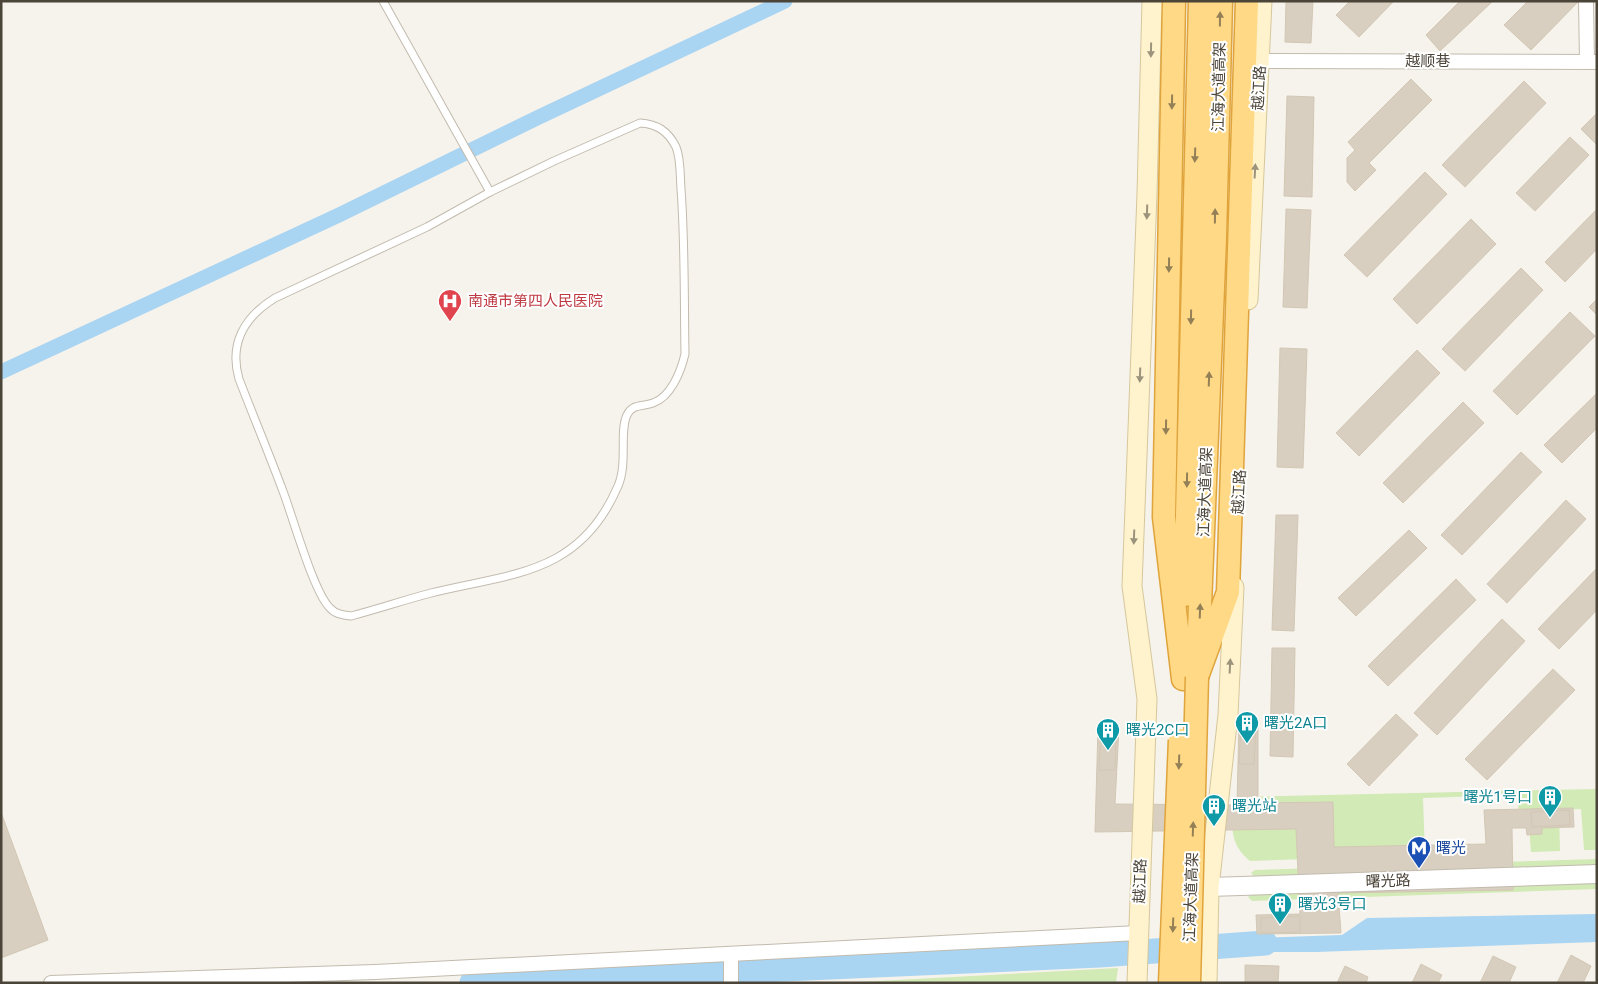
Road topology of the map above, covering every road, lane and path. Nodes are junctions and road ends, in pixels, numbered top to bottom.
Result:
1 (383, 1) edge
2 (1152, 1) edge
3 (1174, 1) edge
4 (1200, 1) edge
5 (1221, 1) edge
6 (1247, 1) edge
7 (1262, 1) edge
8 (1586, 1) edge
9 (1260, 61) junction
10 (1592, 62) edge
11 (490, 192) junction
12 (1190, 678) junction
13 (1597, 874) edge
14 (1209, 887) junction
15 (1138, 933) junction
16 (731, 954) junction
17 (1137, 979) edge
18 (1201, 979) edge
19 (51, 983) edge
20 (731, 983) edge
21 (1170, 983) edge

1 - 11 lane
2 -> 15 main road, 越江路
3 -> 12 highway
4 -> 12 highway, 江海大道高架
12 -> 5 highway, 江海大道高架
6 - 12 highway
7 - 9 main road, 越江路
8 - 10 street
9 - 10 street, 越顺巷
14 -> 9 main road, 越江路
11 - 11 lane
18 -> 12 highway, 江海大道高架, bridge
12 -> 21 highway, 江海大道高架, bridge
13 - 14 street, 曙光路
14 - 18 main road, 越江路
15 - 16 street
15 - 17 main road, 越江路
16 - 19 street
16 - 20 street

